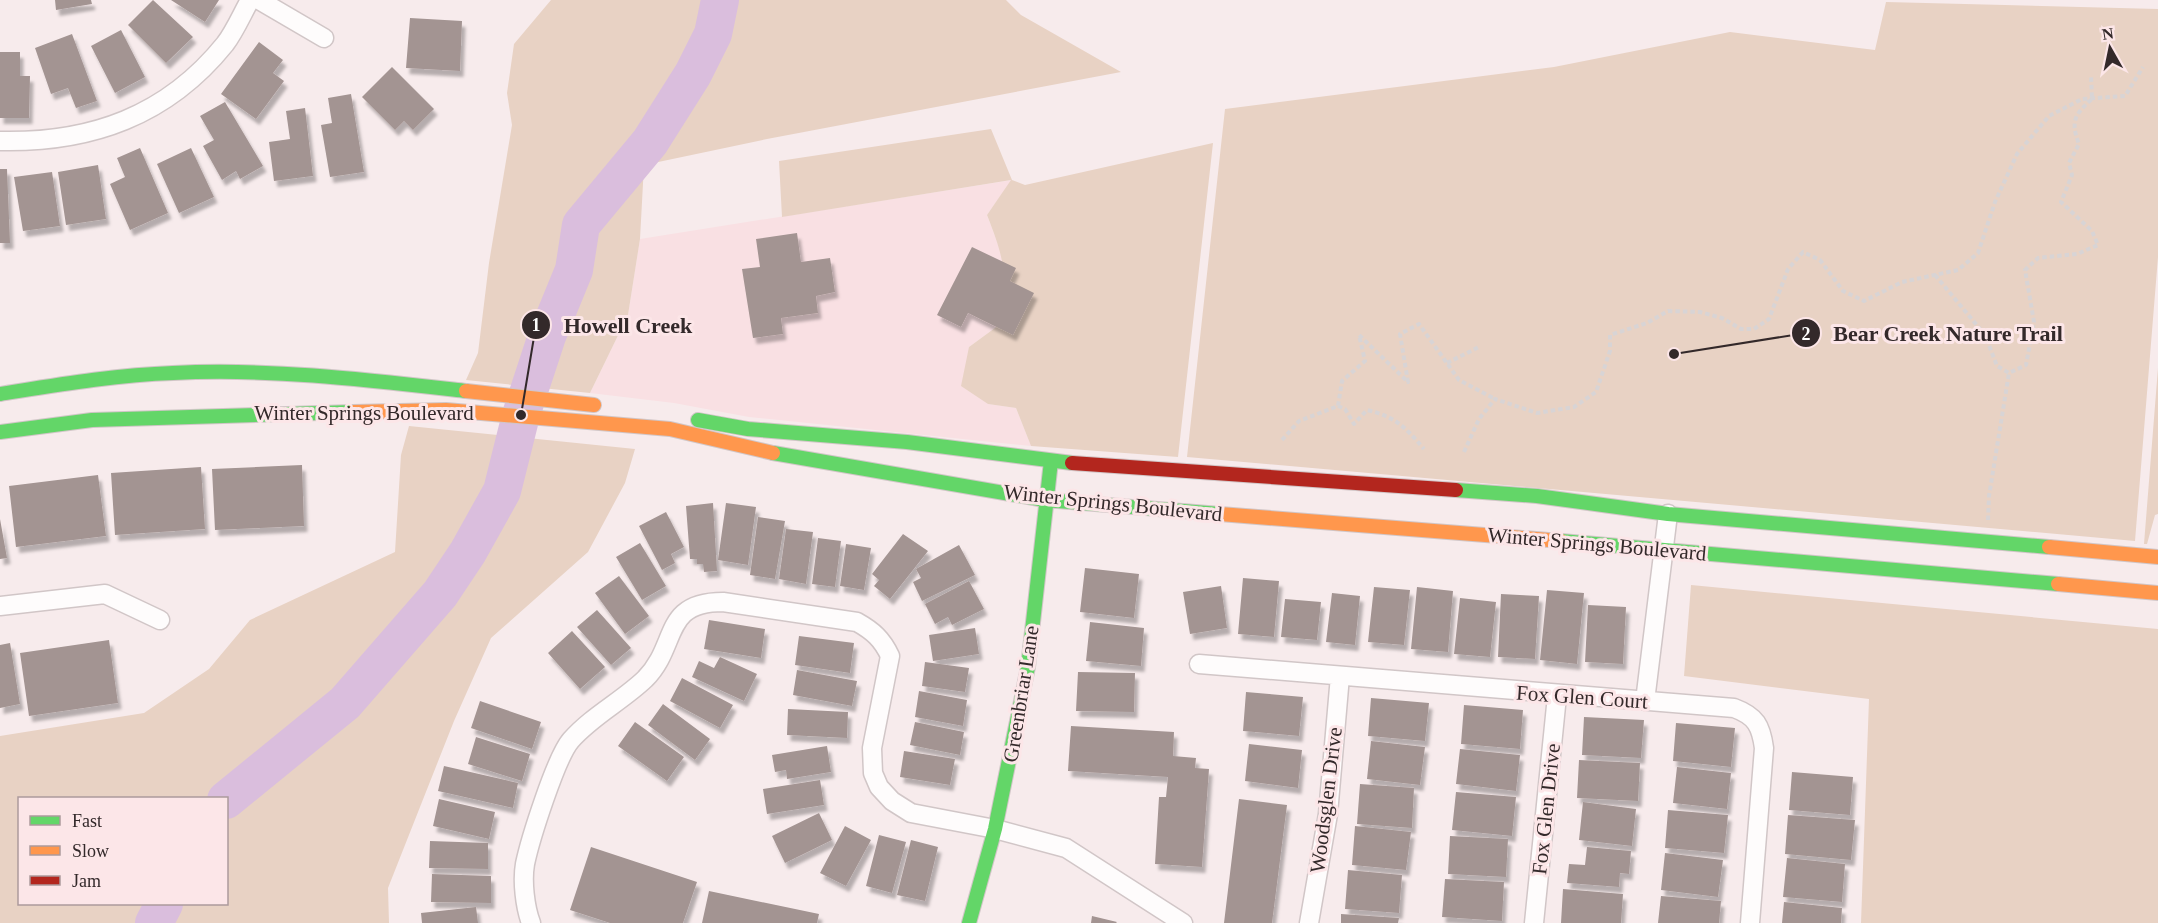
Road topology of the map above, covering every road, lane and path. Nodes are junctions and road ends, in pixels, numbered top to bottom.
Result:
1 (250, 0) edge
2 (259, 0) edge
3 (324, 38) dead end
4 (2143, 67) dead end
5 (2091, 75) dead end
6 (2092, 99) junction
7 (0, 141) edge
8 (1935, 275) junction
9 (1479, 347) dead end
10 (1447, 363) junction
11 (2008, 373) junction
12 (0, 394) edge
13 (1496, 399) junction
14 (605, 406) dead end
15 (1338, 406) junction
16 (662, 414) dead end
17 (0, 432) edge
18 (1282, 440) dead end
19 (1424, 449) dead end
20 (1464, 452) dead end
21 (1051, 460) junction
22 (1989, 496) dead end
23 (1045, 500) junction
24 (1668, 514) junction
25 (1663, 550) junction
26 (2158, 556) edge
27 (2158, 593) edge
28 (0, 606) edge
29 (160, 620) dead end
30 (1199, 664) dead end
31 (1340, 676) junction
32 (1557, 696) junction
33 (1645, 701) junction
34 (995, 829) junction
35 (531, 923) edge
36 (969, 923) edge
37 (1184, 923) edge
38 (1309, 923) edge
39 (1534, 923) edge
40 (1750, 923) edge

1 - 7 street
2 - 3 street
4 - 6 path
5 - 6 path
6 - 8 path
6 - 11 path
8 - 11 path
8 - 13 path
9 - 10 path
10 - 13 path
10 - 15 path
11 - 22 path
12 - 14 street, Winter Springs Boulevard
13 - 20 path
15 - 18 path
15 - 19 path
16 - 21 street, Winter Springs Boulevard
17 - 23 street, Winter Springs Boulevard
21 - 23 street, Greenbriar Lane
21 - 24 street, Winter Springs Boulevard
23 - 25 street, Winter Springs Boulevard
23 - 34 street, Greenbriar Lane
24 - 25 street
24 - 26 street, Winter Springs Boulevard
25 - 27 street, Winter Springs Boulevard
25 - 33 street
28 - 29 street
30 - 31 street, Fox Glen Court
31 - 32 street, Fox Glen Court
31 - 38 street, Woodsglen Drive
32 - 33 street, Fox Glen Court
32 - 39 street, Fox Glen Drive
33 - 40 street, Fox Glen Court
34 - 35 street
34 - 36 street, Greenbriar Lane
34 - 37 street

